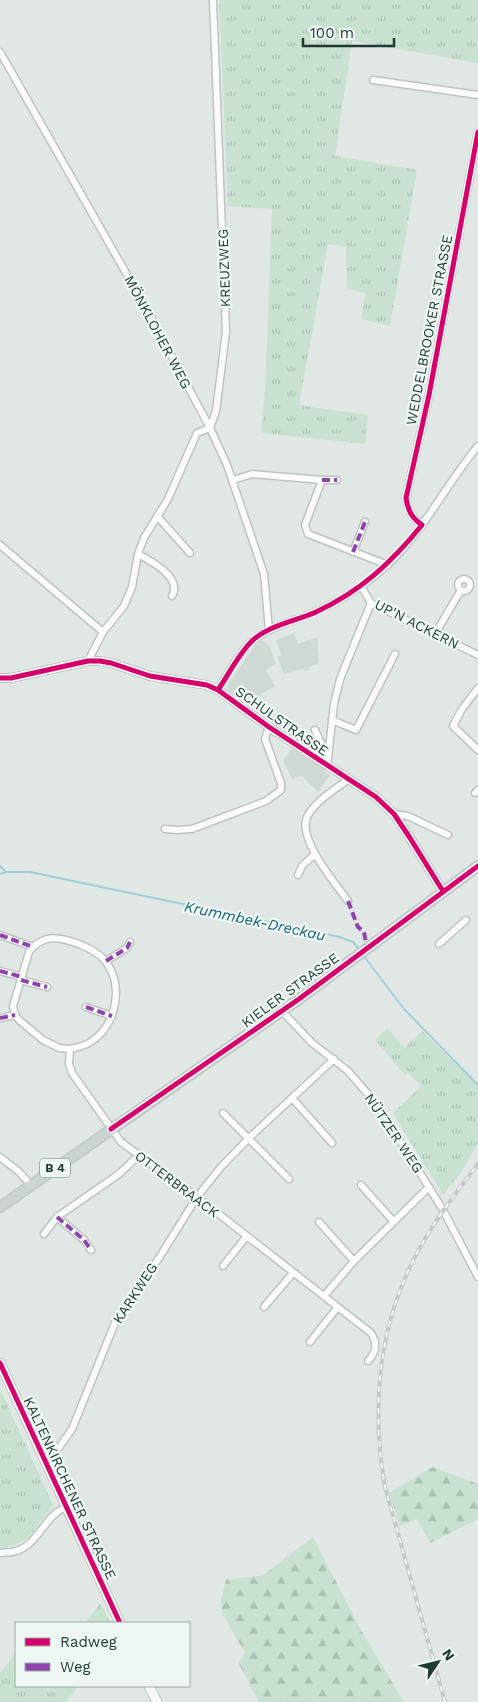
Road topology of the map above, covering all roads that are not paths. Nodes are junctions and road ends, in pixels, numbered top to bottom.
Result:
1 (213, 0) edge
2 (0, 52) edge
3 (373, 80) dead end
4 (478, 95) edge
5 (478, 132) edge
6 (474, 172) edge
7 (210, 428) junction
8 (478, 446) edge
9 (233, 480) junction
10 (322, 480) junction
11 (337, 480) dead end
12 (158, 516) junction
13 (365, 522) dead end
14 (422, 526) junction
15 (0, 545) edge
16 (353, 552) junction
17 (190, 553) dead end
18 (138, 554) junction
19 (388, 564) junction
20 (362, 586) junction
21 (461, 590) dead end
22 (172, 596) dead end
23 (371, 603) junction
24 (269, 630) junction
25 (103, 632) junction
26 (435, 634) junction
27 (395, 654) dead end
28 (478, 655) edge
29 (88, 661) junction
30 (0, 678) edge
31 (478, 688) edge
32 (218, 690) junction
33 (332, 720) junction
34 (269, 728) junction
35 (315, 730) dead end
36 (478, 750) edge
37 (327, 761) junction
38 (349, 779) junction
39 (394, 814) junction
40 (166, 829) dead end
41 (448, 835) dead end
42 (315, 854) junction
43 (478, 866) edge
44 (298, 875) dead end
45 (444, 891) junction
46 (348, 901) dead end
47 (466, 920) dead end
48 (0, 935) edge
49 (130, 942) dead end
50 (439, 944) dead end
51 (33, 947) junction
52 (106, 961) junction
53 (0, 971) edge
54 (21, 978) junction
55 (46, 987) dead end
56 (86, 1007) dead end
57 (282, 1010) junction
58 (15, 1015) junction
59 (112, 1016) junction
60 (0, 1018) edge
61 (70, 1049) junction
62 (334, 1059) junction
63 (292, 1098) junction
64 (223, 1113) dead end
65 (111, 1129) junction
66 (248, 1139) junction
67 (332, 1143) dead end
68 (139, 1155) junction
69 (0, 1157) edge
70 (289, 1179) dead end
71 (361, 1185) dead end
72 (30, 1186) junction
73 (429, 1187) junction
74 (197, 1198) junction
75 (0, 1207) edge
76 (57, 1216) junction
77 (319, 1222) dead end
78 (394, 1222) junction
79 (44, 1234) dead end
80 (246, 1237) junction
81 (90, 1250) dead end
82 (354, 1261) junction
83 (223, 1266) dead end
84 (293, 1273) junction
85 (478, 1277) edge
86 (324, 1296) junction
87 (264, 1307) dead end
88 (337, 1308) junction
89 (310, 1342) dead end
90 (368, 1361) dead end
91 (0, 1363) edge
92 (44, 1457) junction
93 (66, 1506) junction
94 (0, 1553) edge
95 (120, 1622) edge
96 (150, 1687) edge
97 (157, 1702) edge

1 - 7 street, KREUZWEG
2 - 7 street, MÖNKLOHER WEG
3 - 4 street
5 - 6 street, WEDDELBROOKER STRASSE
6 - 14 street, WEDDELBROOKER STRASSE
7 - 9 street, MÖNKLOHER WEG
7 - 12 street
8 - 14 street
9 - 10 street
9 - 24 street, MÖNKLOHER WEG
10 - 11 street
10 - 16 street
12 - 17 street
12 - 18 street
13 - 16 street
14 - 19 street
15 - 25 street
16 - 19 street
18 - 22 street
18 - 25 street
19 - 20 street
20 - 23 street, UP'N ACKERN
20 - 24 street
21 - 26 street
23 - 26 street, UP'N ACKERN
23 - 33 street
24 - 32 street
25 - 29 street
26 - 28 street, UP'N ACKERN
27 - 33 street
29 - 30 street, SCHULSTRASSE
29 - 32 street, SCHULSTRASSE
31 - 36 street
32 - 34 street, SCHULSTRASSE
33 - 37 street
34 - 37 street, SCHULSTRASSE
34 - 40 street
35 - 37 street
37 - 38 street, SCHULSTRASSE
38 - 39 street, SCHULSTRASSE
38 - 42 street
39 - 41 street, SCHULSTRASSE
39 - 45 street, SCHULSTRASSE
42 - 44 street
42 - 46 street
43 - 45 main road, KIELER STRASSE / B 4
45 - 57 main road, KIELER STRASSE / B 4
47 - 50 street
48 - 51 street
49 - 52 street
51 - 52 street
51 - 54 street
52 - 59 street
53 - 54 street
54 - 55 street
54 - 58 street
56 - 59 street
57 - 62 street, NÜTZER WEG
57 - 65 main road, KIELER STRASSE / B 4
58 - 60 street
58 - 61 street
59 - 61 street
61 - 65 street, OTTERBRAACK
62 - 63 street, KARKWEG
62 - 73 street, NÜTZER WEG
63 - 66 street, KARKWEG
63 - 67 street
64 - 66 street
65 - 68 street, OTTERBRAACK
65 - 72 main road, KIELER STRASSE / B 4
66 - 70 street
66 - 74 street, KARKWEG
68 - 74 street, OTTERBRAACK
68 - 76 street
69 - 72 street
71 - 78 street
72 - 75 main road, KIELER STRASSE / B 4
73 - 78 street
73 - 85 street, NÜTZER WEG
74 - 80 street, OTTERBRAACK
74 - 92 street, KARKWEG
76 - 79 street
76 - 81 street
77 - 82 street
78 - 82 street
80 - 83 street
80 - 84 street, OTTERBRAACK
82 - 86 street
84 - 86 street, OTTERBRAACK
84 - 87 street
86 - 88 street, OTTERBRAACK
88 - 89 street
88 - 90 street, OTTERBRAACK
91 - 92 main road, KALTENKIRCHENER STRASSE
92 - 93 main road, KALTENKIRCHENER STRASSE
93 - 94 street
93 - 95 main road, KALTENKIRCHENER STRASSE
96 - 97 main road

